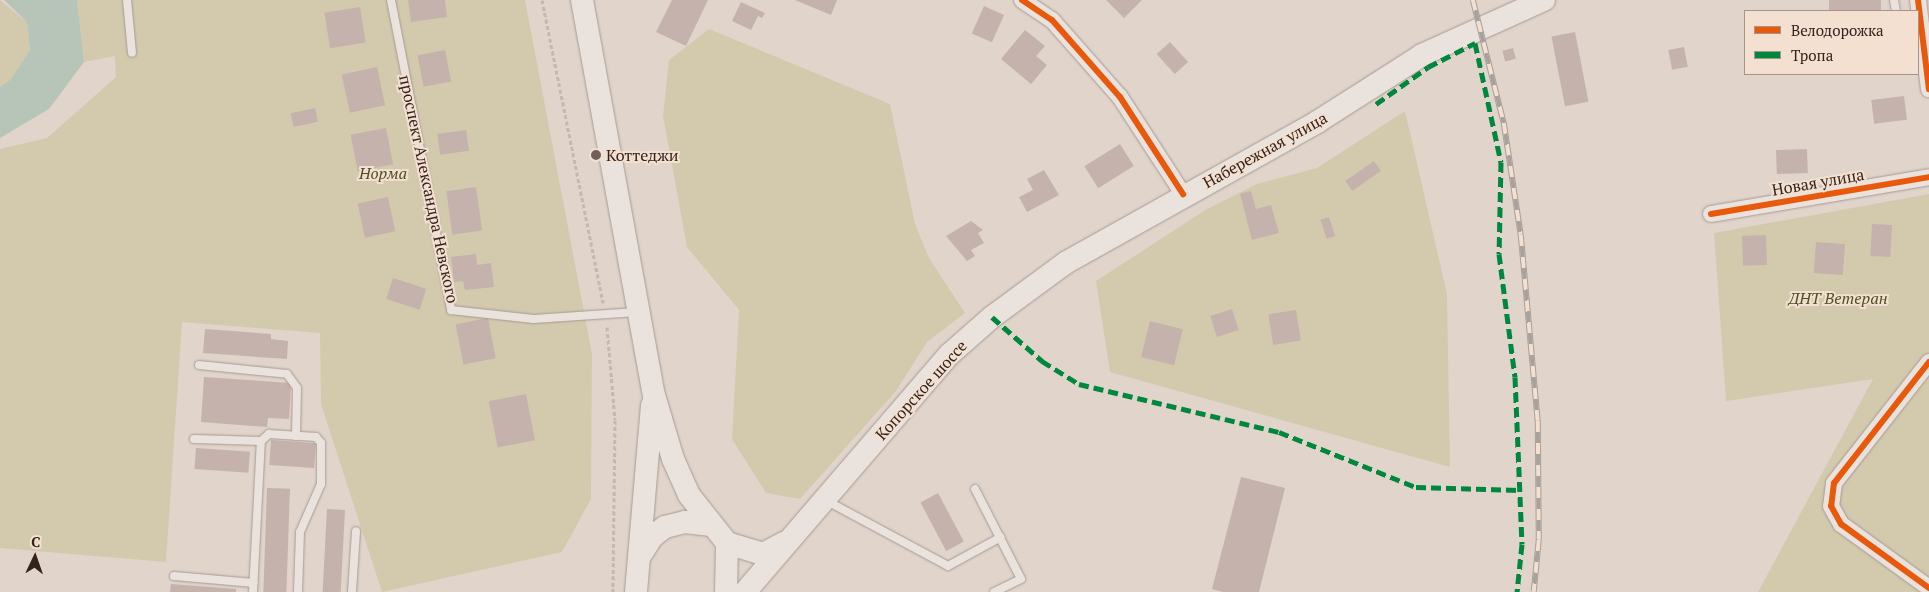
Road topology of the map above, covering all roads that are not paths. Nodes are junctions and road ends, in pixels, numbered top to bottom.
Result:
1 (127, 0) edge
2 (391, 0) edge
3 (582, 0) edge
4 (1022, 0) edge
5 (1544, 0) edge
6 (1919, 22) edge
7 (132, 53) dead end
8 (1929, 89) edge
9 (1929, 177) edge
10 (1183, 194) junction
11 (1711, 214) dead end
12 (642, 311) junction
13 (1929, 362) edge
14 (200, 365) dead end
15 (654, 395) junction
16 (296, 436) junction
17 (194, 439) dead end
18 (261, 441) junction
19 (975, 488) dead end
20 (825, 500) junction
21 (709, 525) junction
22 (356, 531) dead end
23 (1001, 537) junction
24 (787, 542) junction
25 (727, 543) junction
26 (642, 553) junction
27 (174, 576) dead end
28 (253, 588) edge
29 (1929, 588) edge
30 (298, 592) edge
31 (352, 592) edge
32 (636, 592) edge
33 (726, 592) edge
34 (745, 592) edge
35 (994, 592) edge

1 - 7 lane
2 - 12 lane, проспект Александра Невского
3 - 12 main road
4 - 10 street, Набережная улица
5 - 10 main road, Набережная улица
6 - 8 street
9 - 11 street, Новая улица
10 - 20 main road, Копорское шоссе
12 - 15 main road
13 - 29 street
14 - 16 lane
15 - 21 main road
15 - 26 main road
16 - 18 lane
16 - 30 lane
17 - 18 lane
18 - 28 lane
19 - 23 lane
20 - 23 lane
20 - 24 main road, Копорское шоссе
21 - 25 main road
21 - 26 main road
22 - 31 lane
23 - 35 lane
24 - 25 main road
24 - 34 main road, Копорское шоссе
25 - 33 main road
26 - 32 main road
27 - 28 lane

